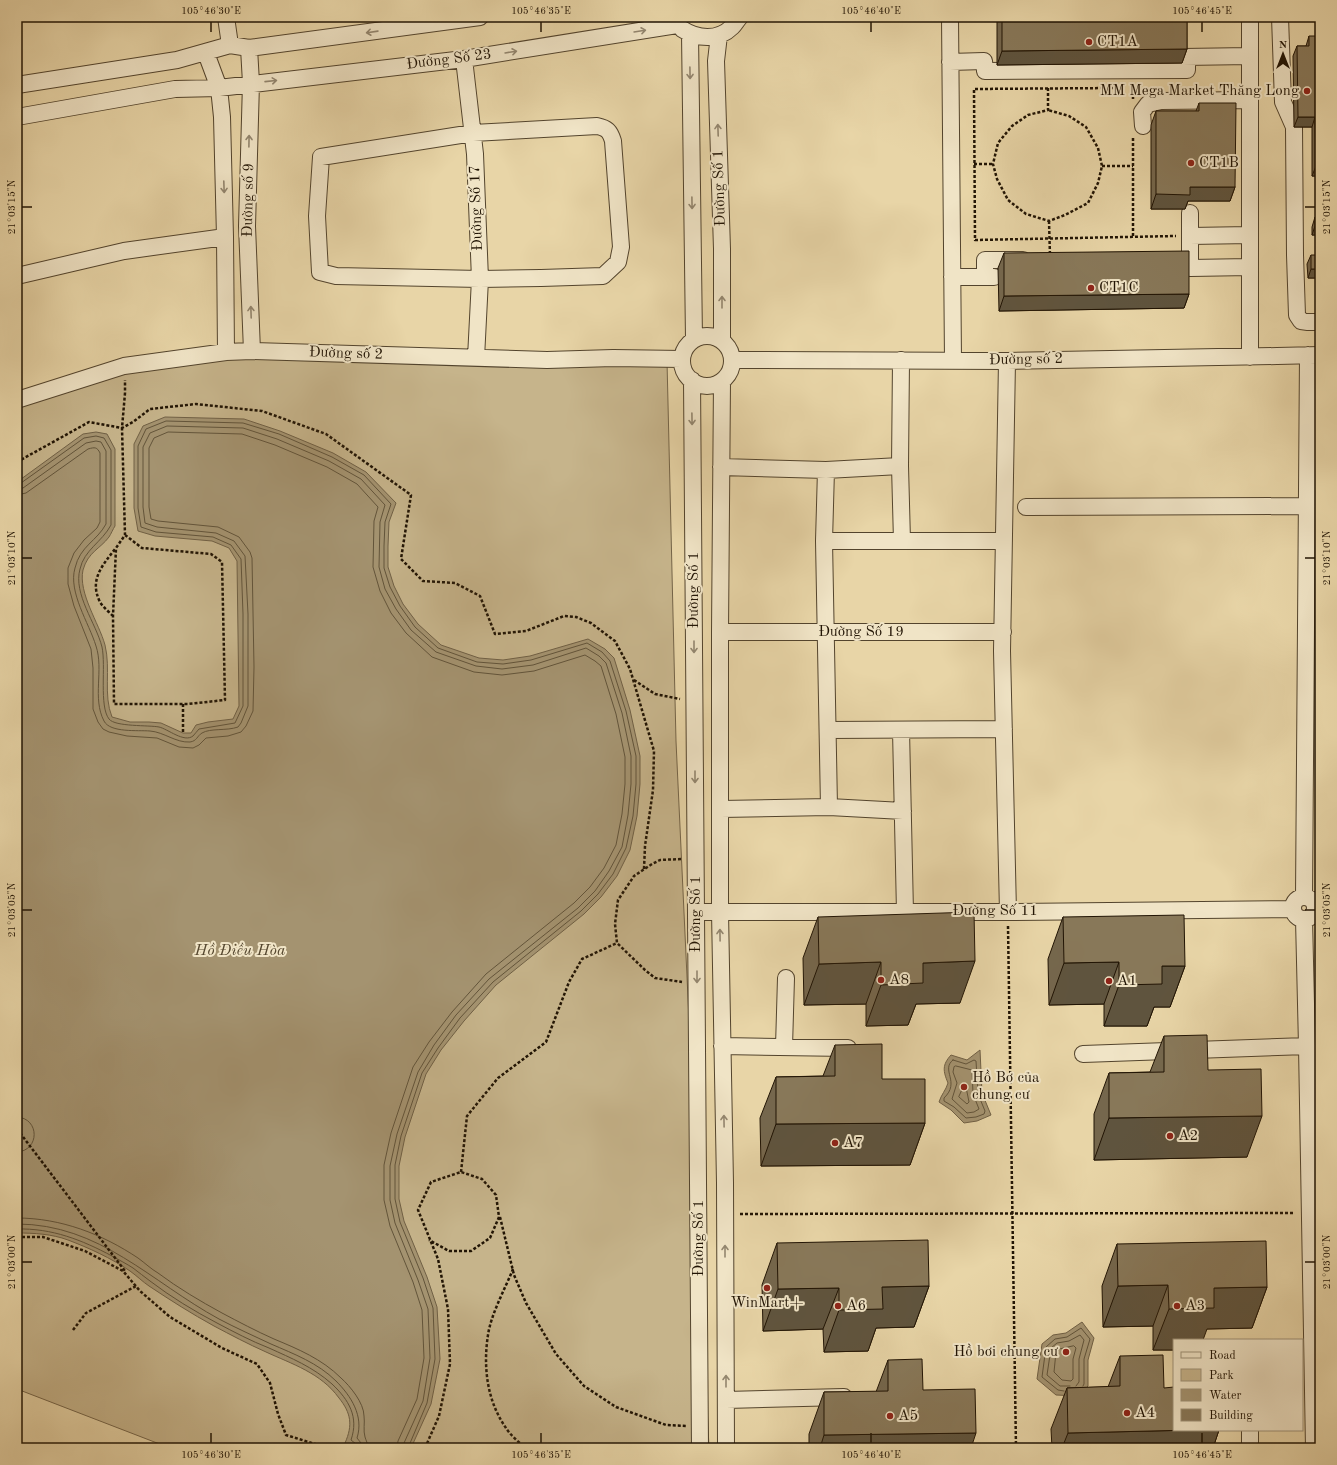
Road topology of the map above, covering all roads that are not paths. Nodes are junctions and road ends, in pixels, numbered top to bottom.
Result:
1 (226, 17) edge
2 (480, 17) edge
3 (740, 17) edge
4 (950, 17) edge
5 (1250, 17) edge
6 (1280, 17) edge
7 (680, 25) edge
8 (719, 35) junction
9 (230, 45) junction
10 (249, 48) junction
11 (206, 53) junction
12 (1250, 56) junction
13 (464, 59) junction
14 (950, 62) junction
15 (251, 84) junction
16 (17, 85) edge
17 (219, 88) junction
18 (1250, 100) junction
19 (17, 117) edge
20 (1138, 130) road end
21 (473, 133) junction
22 (1190, 213) edge
23 (1250, 235) junction
24 (1190, 236) junction
25 (225, 237) junction
26 (1050, 260) edge
27 (1250, 267) junction
28 (17, 276) edge
29 (952, 277) junction
30 (480, 279) junction
31 (1320, 322) edge
32 (694, 339) junction
33 (722, 341) junction
34 (252, 351) junction
35 (226, 352) junction
36 (1314, 355) edge
37 (1250, 357) junction
38 (476, 358) junction
39 (682, 359) junction
40 (732, 360) junction
41 (901, 360) junction
42 (953, 360) junction
43 (1007, 360) junction
44 (692, 380) junction
45 (722, 380) junction
46 (17, 400) edge
47 (900, 466) junction
48 (721, 467) junction
49 (826, 470) junction
50 (1307, 506) junction
51 (1026, 507) dead end
52 (824, 541) junction
53 (902, 541) junction
54 (1004, 541) junction
55 (1313, 544) edge
56 (720, 632) junction
57 (826, 632) junction
58 (1003, 632) junction
59 (1313, 698) edge
60 (1004, 729) junction
61 (828, 730) junction
62 (901, 730) junction
63 (829, 807) junction
64 (721, 808) junction
65 (903, 810) junction
66 (696, 912) junction
67 (720, 912) junction
68 (905, 912) junction
69 (1008, 912) junction
70 (1308, 912) edge
71 (786, 978) dead end
72 (722, 1046) junction
73 (1308, 1046) junction
74 (784, 1047) junction
75 (848, 1048) edge
76 (1083, 1054) dead end
77 (1307, 1394) edge
78 (854, 1396) edge
79 (726, 1400) junction
80 (1250, 1431) edge
81 (700, 1448) edge
82 (726, 1448) edge
83 (1250, 1448) edge
84 (1314, 1448) edge

1 - 9 street
2 -> 10 street
3 - 8 street
4 - 14 street
5 - 12 street
6 - 31 street
7 - 8 street, Đường Số 23
13 -> 7 street, Đường Số 23
7 -> 32 street, Đường Số 1
33 -> 8 street, Đường Số 1
9 - 10 street
9 - 11 street
10 - 15 street, Đường số 9
11 - 16 street
11 - 17 street, Đường số 9
12 - 14 street
12 - 18 street
15 -> 13 street, Đường Số 23
13 - 21 street, Đường Số 17
14 - 29 street
15 - 17 street, Đường Số 23
34 -> 15 street, Đường số 9
17 - 19 street, Đường Số 23
17 -> 25 street, Đường số 9
18 - 20 street
18 - 23 street
21 - 30 street, Đường Số 17
21 - 30 street
21 - 30 street
22 - 24 street
23 - 24 street
23 - 27 street
24 - 27 street
25 - 28 street
25 - 35 street, Đường số 9
26 - 29 street
27 - 37 street
29 - 42 street
30 - 38 street, Đường Số 17
32 - 33 street
32 - 39 street
33 - 40 street
34 - 35 street, Đường số 2
34 - 38 street, Đường số 2
35 - 46 street, Đường số 2
36 - 37 street, Đường số 2
36 - 50 street
37 - 43 street, Đường số 2
38 - 39 street, Đường số 2
39 - 44 street
40 - 41 street, Đường số 2
40 - 45 street
41 - 42 street, Đường số 2
41 - 47 street
42 - 43 street, Đường số 2
43 - 54 street
44 - 45 street
44 -> 66 street, Đường Số 1
45 - 48 street, Đường Số 1
47 - 49 street
47 - 53 street
48 - 49 street
48 - 56 street, Đường Số 1
49 - 52 street
50 - 51 street
50 - 55 street
52 - 53 street
52 - 57 street
53 - 54 street
54 - 58 street
55 - 59 street
56 - 57 street, Đường Số 19
56 - 64 street, Đường Số 1
57 - 58 street, Đường Số 19
57 - 61 street
58 - 60 street
59 - 70 street
60 - 62 street
60 - 69 street
61 - 62 street
61 - 63 street
62 - 65 street
63 - 64 street
63 - 65 street
64 - 67 street, Đường Số 1
65 - 68 street
66 - 67 street, Đường Số 11
66 -> 81 street, Đường Số 1
67 - 68 street, Đường Số 11
72 -> 67 street, Đường Số 1
68 - 69 street, Đường Số 11
69 - 70 street, Đường Số 11
70 - 73 street
71 - 74 street
72 - 74 street
79 -> 72 street, Đường Số 1
73 - 76 street
73 - 77 street
74 - 75 street
77 - 84 street
78 - 79 street
79 - 82 street, Đường Số 1
80 - 83 street

